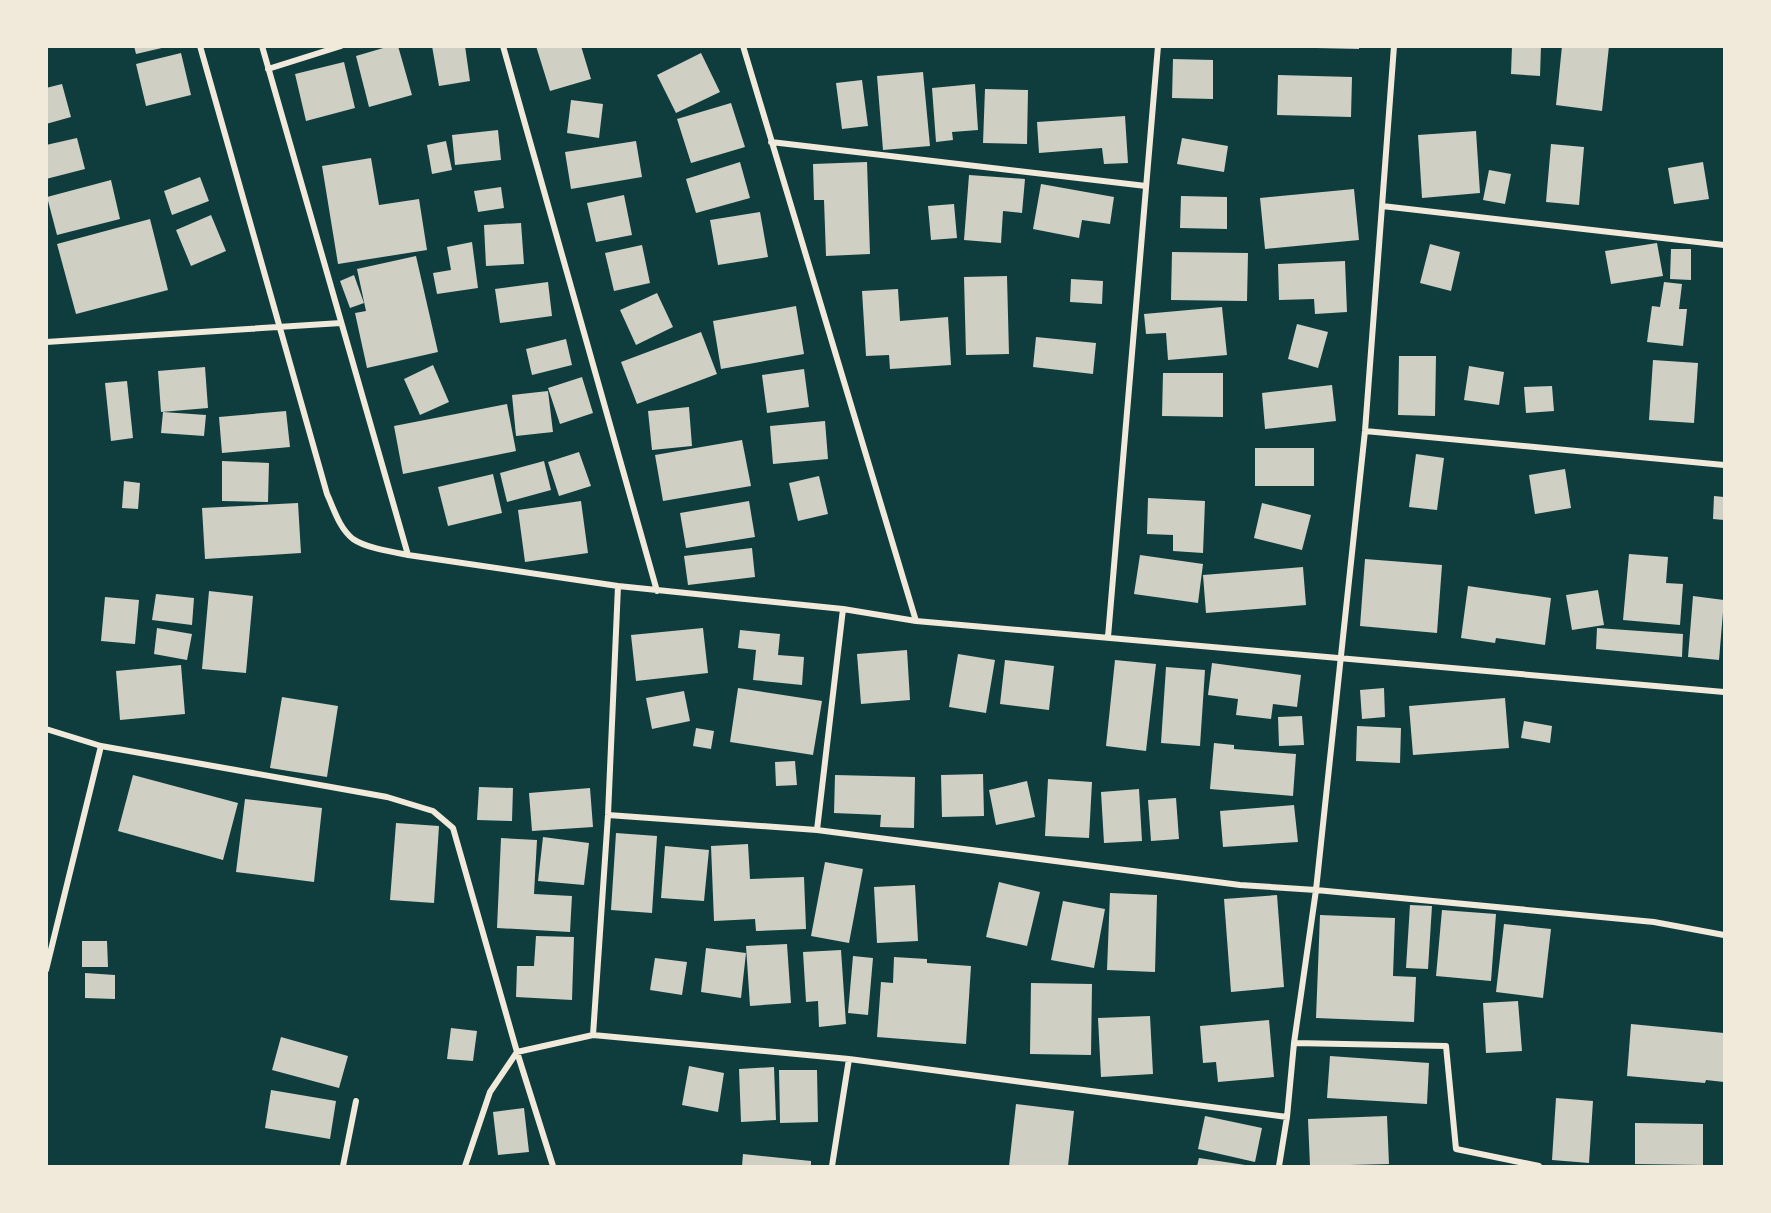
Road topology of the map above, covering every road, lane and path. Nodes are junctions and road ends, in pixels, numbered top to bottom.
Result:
1 (200, 46) edge
2 (262, 46) edge
3 (341, 46) edge
4 (503, 46) edge
5 (742, 46) edge
6 (1158, 46) edge
7 (1394, 46) edge
8 (268, 69) junction
9 (771, 142) junction
10 (1146, 186) junction
11 (1382, 206) junction
12 (1725, 245) edge
13 (341, 323) junction
14 (280, 326) junction
15 (46, 342) edge
16 (1365, 431) junction
17 (1725, 465) edge
18 (408, 555) junction
19 (618, 586) junction
20 (657, 591) junction
21 (843, 609) junction
22 (916, 621) junction
23 (1108, 637) junction
24 (1340, 659) junction
25 (1724, 692) edge
26 (1725, 700) edge
27 (46, 729) edge
28 (100, 746) junction
29 (608, 815) junction
30 (817, 830) junction
31 (1316, 890) junction
32 (1725, 935) edge
33 (46, 970) edge
34 (592, 1035) junction
35 (1294, 1043) junction
36 (517, 1052) junction
37 (849, 1059) junction
38 (356, 1101) dead end
39 (1287, 1117) junction
40 (343, 1167) edge
41 (465, 1167) edge
42 (553, 1167) edge
43 (832, 1167) edge
44 (1279, 1167) edge
45 (1539, 1167) edge

1 - 14 street
2 - 8 street
3 - 8 street
4 - 20 street
5 - 9 street
6 - 10 street
7 - 11 street
8 - 13 street
9 - 10 street
9 - 22 street
10 - 23 street
11 - 12 street
11 - 16 street
13 - 14 street
13 - 18 street
14 - 15 street
14 - 18 street
16 - 17 street
16 - 24 street
18 - 19 street
19 - 20 street
19 - 29 street
20 - 21 street
21 - 22 street
21 - 30 street
22 - 23 street
23 - 24 street
24 - 25 street
24 - 31 street
25 - 26 street
27 - 28 street
28 - 33 street
28 - 36 street
29 - 30 street
29 - 34 street
30 - 31 street
31 - 32 street
31 - 35 street
34 - 36 street
34 - 37 street
35 - 39 street
35 - 45 street
36 - 41 street
36 - 42 street
37 - 39 street
37 - 43 street
38 - 40 street
39 - 44 street

